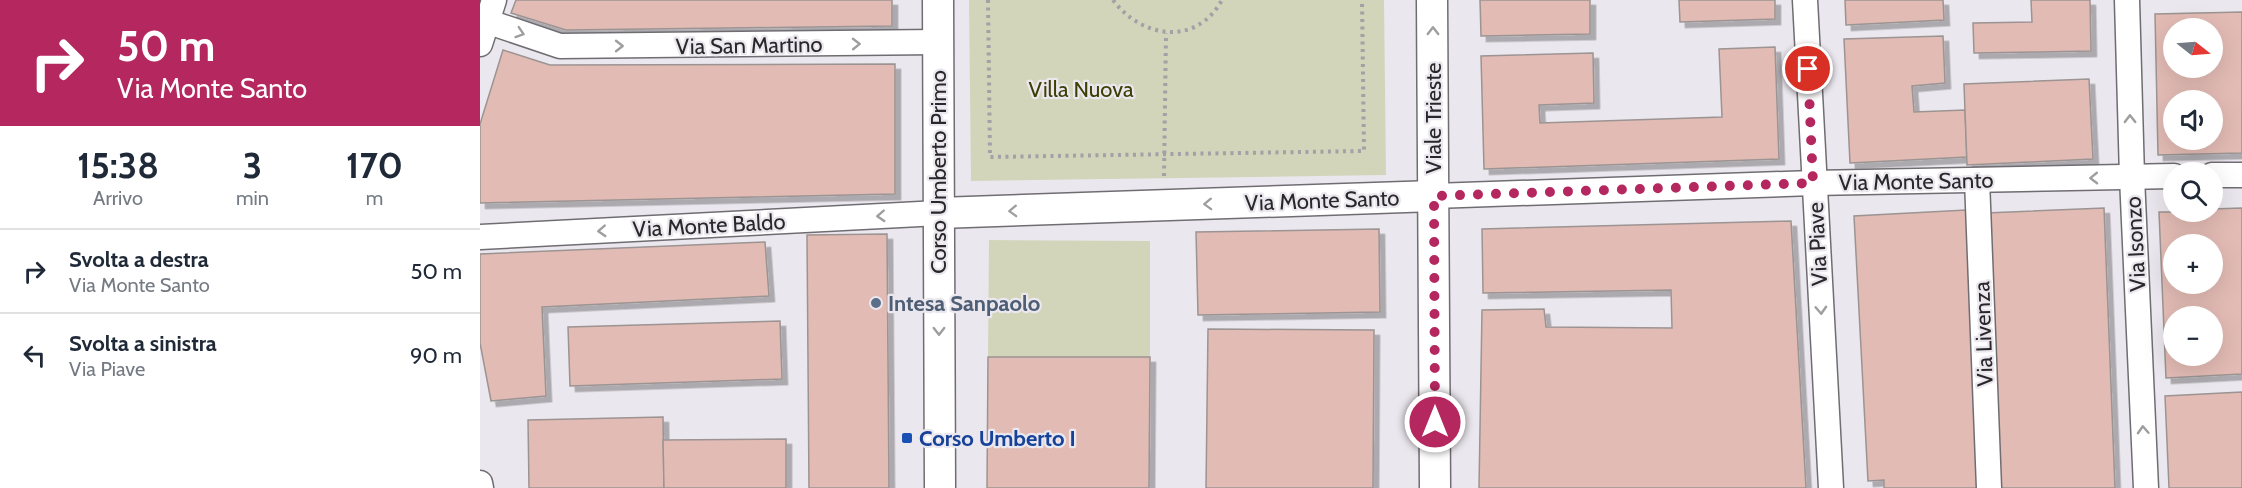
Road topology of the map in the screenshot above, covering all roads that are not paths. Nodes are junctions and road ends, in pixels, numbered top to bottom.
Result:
1 (938, 0) edge
2 (1432, 0) edge
3 (1805, 0) edge
4 (2127, 0) edge
5 (485, 21) edge
6 (938, 42) junction
7 (2223, 175) edge
8 (2242, 175) edge
9 (2163, 176) edge
10 (2132, 177) junction
11 (1977, 180) junction
12 (1813, 183) junction
13 (1434, 196) junction
14 (939, 213) junction
15 (480, 237) edge
16 (480, 483) edge
17 (481, 488) edge
18 (940, 488) edge
19 (1435, 488) edge
20 (1832, 488) edge
21 (1989, 488) edge
22 (2146, 488) edge

1 - 6 street, Corso Umberto Primo
13 -> 2 street, Viale Trieste
3 - 12 street, Via Piave
10 -> 4 street, Via Isonzo
5 -> 6 street, Via San Martino
6 - 14 street, Corso Umberto Primo
7 - 8 street
9 - 10 street, Via Monte Santo
10 -> 11 street, Via Monte Santo
22 -> 10 street, Via Isonzo
11 - 12 street, Via Monte Santo
11 - 21 street, Via Livenza
12 - 13 street, Via Monte Santo
12 -> 20 street, Via Piave
13 -> 14 street, Via Monte Santo
13 - 19 street, Viale Trieste
14 -> 15 street, Via Monte Baldo
14 -> 18 street, Corso Umberto Primo
16 - 17 street

